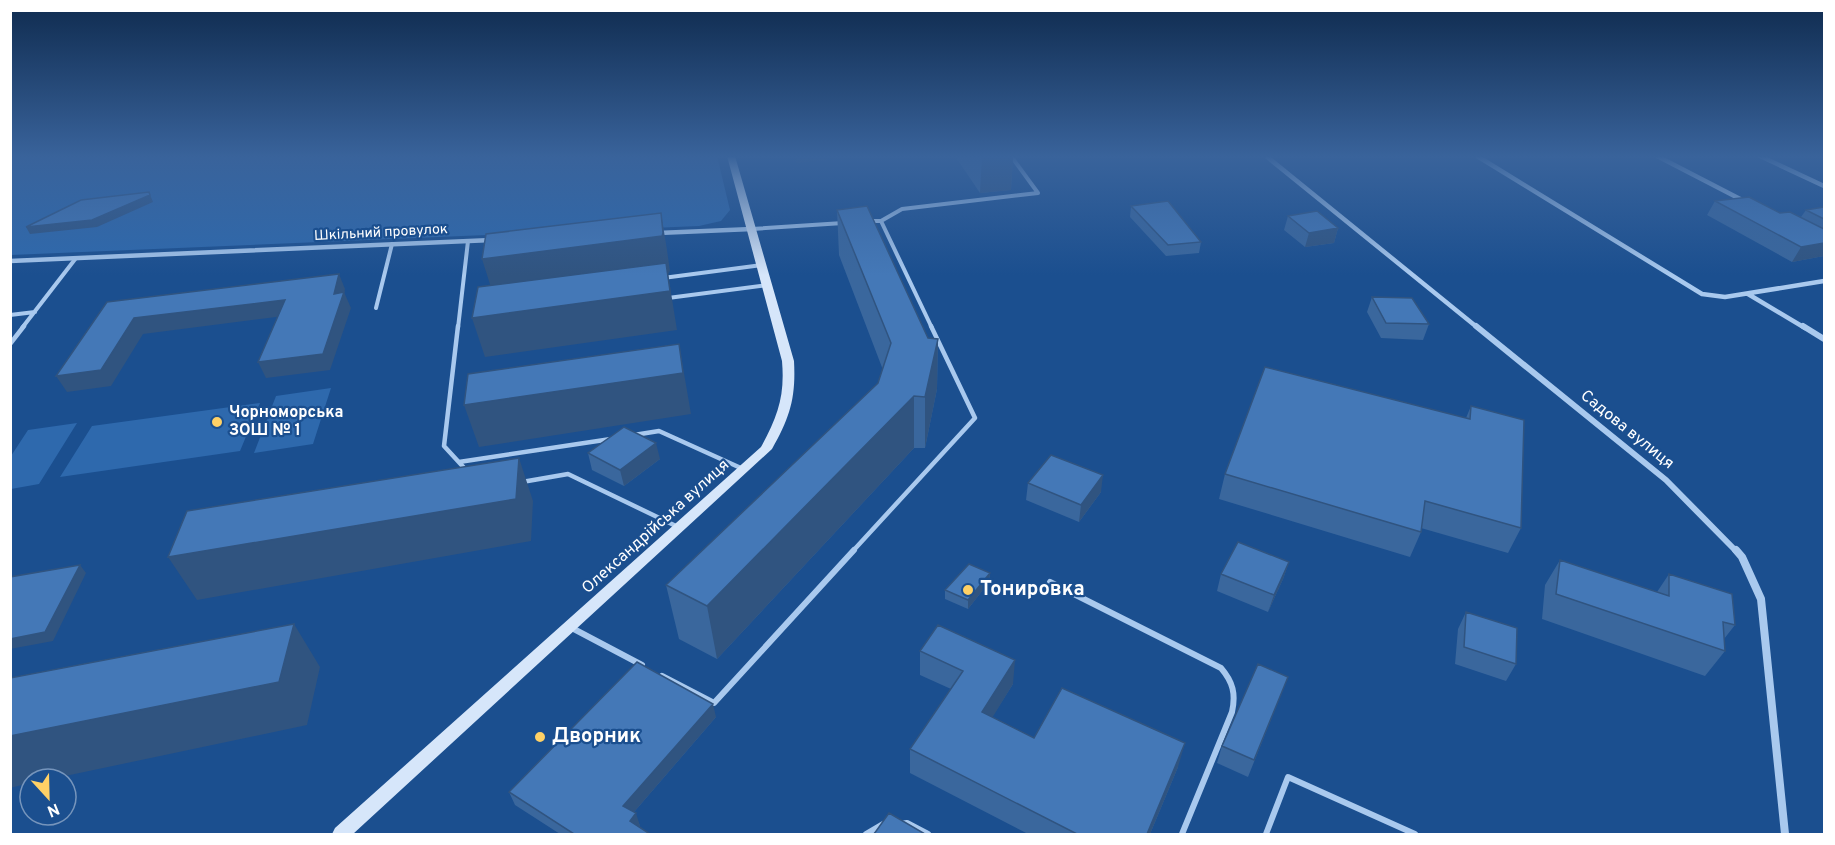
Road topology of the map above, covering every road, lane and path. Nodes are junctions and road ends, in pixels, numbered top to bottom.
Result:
1 (743, 195) edge
2 (1017, 195) edge
3 (1315, 195) edge
4 (1540, 195) edge
5 (1733, 195) edge
6 (1751, 205) edge
7 (881, 221) junction
8 (858, 222) edge
9 (847, 223) edge
10 (752, 229) junction
11 (654, 233) edge
12 (502, 239) edge
13 (468, 241) junction
14 (392, 244) junction
15 (76, 258) junction
16 (10, 261) edge
17 (762, 265) junction
18 (659, 279) edge
19 (1824, 281) edge
20 (767, 285) junction
21 (1748, 294) junction
22 (660, 299) edge
23 (376, 308) dead end
24 (35, 312) junction
25 (10, 315) edge
26 (1824, 339) edge
27 (10, 344) edge
28 (459, 462) junction
29 (743, 470) junction
30 (472, 475) edge
31 (516, 483) edge
32 (679, 528) junction
33 (1050, 582) dead end
34 (569, 627) junction
35 (341, 834) edge
36 (866, 834) edge
37 (928, 834) edge
38 (1182, 834) edge
39 (1266, 834) edge
40 (1415, 834) edge
41 (1785, 834) edge

1 - 10 main road, Олександрійська вулиця
2 - 7 lane
3 - 41 street, Садова вулиця
4 - 21 street
5 - 6 street
7 - 8 lane
7 - 34 lane
9 - 10 lane
10 - 11 street
10 - 17 main road, Олександрійська вулиця
12 - 13 street, Шкільний провулок
13 - 14 street, Шкільний провулок
13 - 28 lane
14 - 15 street, Шкільний провулок
14 - 23 lane
15 - 16 street, Шкільний провулок
15 - 24 lane
17 - 18 lane
17 - 20 main road, Олександрійська вулиця
19 - 21 street
20 - 22 lane
20 - 29 main road, Олександрійська вулиця
21 - 26 street
24 - 25 lane
24 - 27 lane
28 - 29 lane
28 - 30 lane
29 - 32 main road, Олександрійська вулиця
31 - 32 lane
32 - 34 main road, Олександрійська вулиця
33 - 38 lane
34 - 35 main road, Олександрійська вулиця
36 - 37 lane
39 - 40 lane

